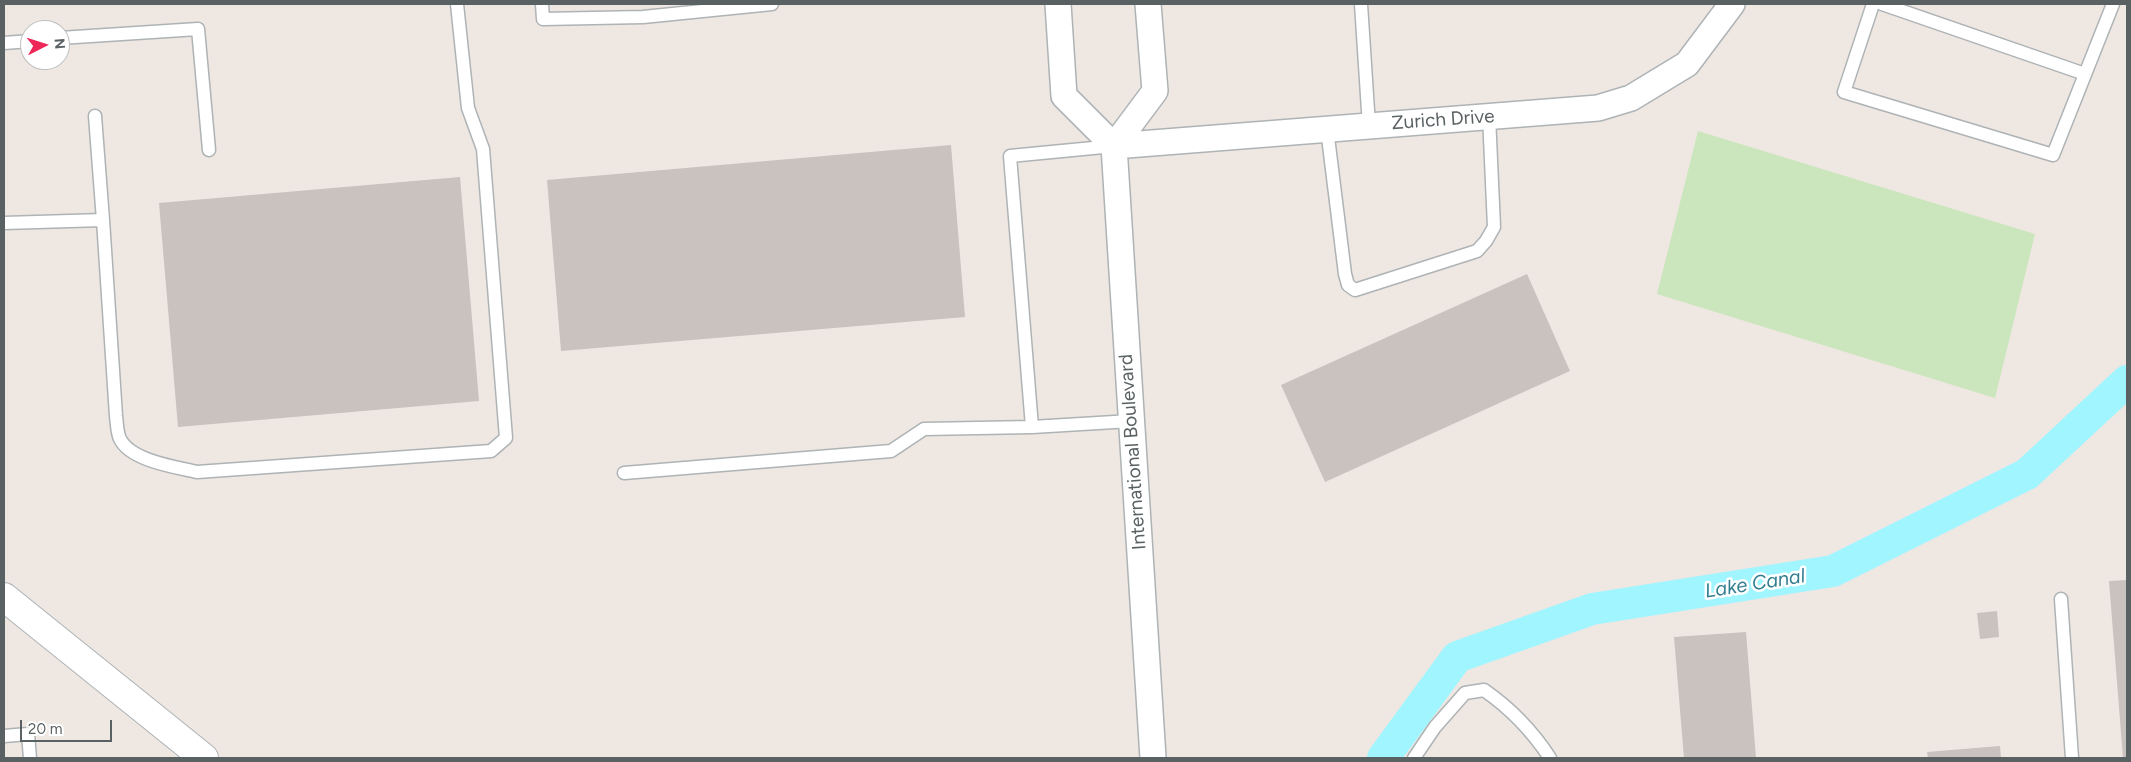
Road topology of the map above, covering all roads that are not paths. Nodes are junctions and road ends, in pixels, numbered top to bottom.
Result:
1 (457, 4) edge
2 (542, 4) edge
3 (772, 4) edge
4 (1058, 4) edge
5 (1148, 4) edge
6 (1361, 4) edge
7 (1732, 4) edge
8 (1873, 4) edge
9 (1882, 4) edge
10 (2113, 4) edge
11 (70, 37) edge
12 (20, 42) edge
13 (4, 43) edge
14 (2085, 74) junction
15 (95, 116) dead end
16 (1489, 116) junction
17 (1369, 126) junction
18 (1327, 129) junction
19 (1114, 146) junction
20 (209, 150) dead end
21 (103, 220) junction
22 (4, 223) edge
23 (1131, 420) junction
24 (1032, 427) junction
25 (624, 473) dead end
26 (4, 597) edge
27 (2061, 599) dead end
28 (4, 736) edge
29 (30, 758) edge
30 (204, 758) edge
31 (1153, 758) edge
32 (1414, 758) edge
33 (1550, 758) edge
34 (2072, 758) edge

1 - 21 lane
2 - 3 lane
4 - 19 street
5 - 19 street
6 - 17 lane
7 - 16 street, Zurich Drive
8 - 14 lane
9 - 14 lane
10 - 14 lane
11 - 20 lane
12 - 13 lane
15 - 21 lane
16 - 17 street, Zurich Drive
16 - 18 lane
17 - 18 street, Zurich Drive
18 - 19 street, Zurich Drive
19 - 23 street, International Boulevard
19 - 24 lane
21 - 22 lane
23 - 24 lane
23 - 31 street, International Boulevard
24 - 25 lane
26 - 30 main road
27 - 34 lane
28 - 29 lane
32 - 33 lane

